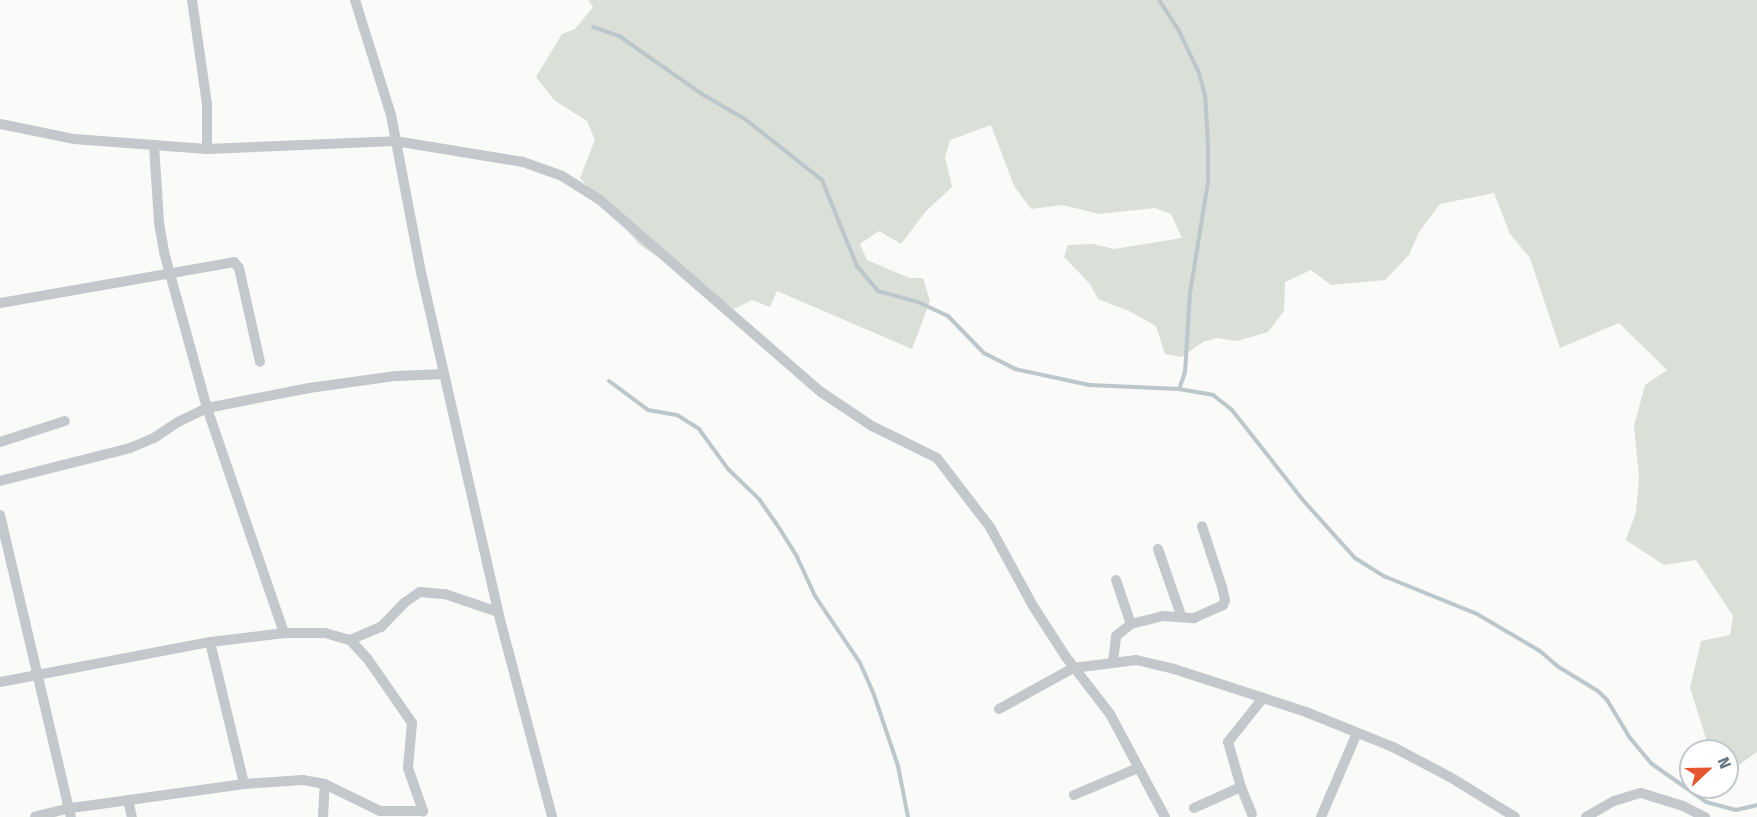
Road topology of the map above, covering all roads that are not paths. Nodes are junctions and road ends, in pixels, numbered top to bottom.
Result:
1 (192, 0) edge
2 (355, 0) edge
3 (0, 124) edge
4 (395, 141) junction
5 (154, 145) junction
6 (207, 149) junction
7 (170, 273) junction
8 (0, 303) edge
9 (260, 362) dead end
10 (444, 374) junction
11 (207, 408) junction
12 (65, 422) dead end
13 (0, 442) edge
14 (0, 481) edge
15 (0, 515) edge
16 (1202, 526) dead end
17 (1158, 549) dead end
18 (1116, 580) dead end
19 (498, 612) junction
20 (1181, 615) junction
21 (1131, 624) junction
22 (284, 633) junction
23 (350, 640) junction
24 (210, 642) junction
25 (1113, 662) junction
26 (1073, 668) junction
27 (37, 674) junction
28 (0, 682) edge
29 (1263, 699) junction
30 (999, 709) dead end
31 (1357, 733) junction
32 (1138, 768) junction
33 (244, 784) junction
34 (325, 784) junction
35 (1241, 787) junction
36 (1074, 795) dead end
37 (128, 800) junction
38 (1194, 808) dead end
39 (70, 813) edge
40 (424, 814) edge
41 (1252, 814) dead end
42 (35, 817) edge
43 (132, 817) edge
44 (323, 817) edge
45 (552, 817) edge
46 (1165, 817) edge
47 (1321, 817) edge
48 (1515, 817) edge
49 (1586, 817) edge
50 (1705, 817) edge

1 - 6 street
2 - 4 street
3 - 5 street
4 - 6 street
4 - 10 street
4 - 26 street
5 - 6 street
5 - 7 street
7 - 8 street
7 - 9 street
7 - 11 street
10 - 11 street
10 - 19 street
11 - 14 street
11 - 22 street
12 - 13 street
15 - 27 street
16 - 20 street
17 - 20 street
18 - 21 street
19 - 23 street
19 - 45 street
20 - 21 street
21 - 25 street
22 - 23 street
22 - 24 street
23 - 40 street
24 - 27 street
24 - 33 street
25 - 26 street
25 - 29 street
26 - 30 street
26 - 32 street
27 - 28 street
27 - 39 street
29 - 31 street
29 - 35 street
31 - 47 street
31 - 48 street
32 - 36 street
32 - 46 street
33 - 34 street
33 - 37 street
34 - 40 street
34 - 44 street
35 - 38 street
35 - 41 street
37 - 39 street
37 - 43 street
39 - 42 street
49 - 50 street

